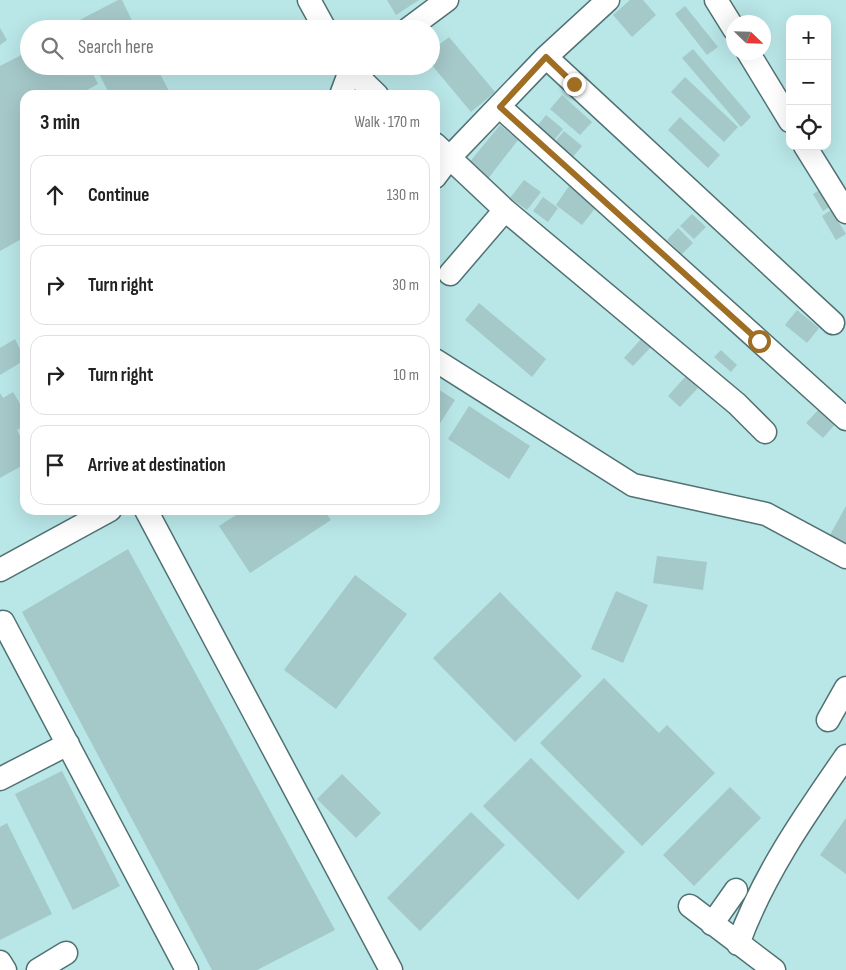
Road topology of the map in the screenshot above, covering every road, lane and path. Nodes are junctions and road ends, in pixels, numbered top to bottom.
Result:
1 (309, 0) edge
2 (447, 0) edge
3 (608, 0) edge
4 (716, 0) edge
5 (726, 16) edge
6 (320, 20) edge
7 (420, 20) edge
8 (546, 57) junction
9 (753, 60) edge
10 (348, 75) edge
11 (358, 75) edge
12 (343, 90) edge
13 (372, 90) edge
14 (500, 107) junction
15 (786, 114) edge
16 (807, 150) edge
17 (442, 151) edge
18 (505, 210) junction
19 (846, 212) edge
20 (450, 274) dead end
21 (833, 323) dead end
22 (440, 363) edge
23 (846, 419) edge
24 (765, 432) dead end
25 (101, 515) edge
26 (149, 515) edge
27 (846, 557) edge
28 (0, 570) edge
29 (3, 622) dead end
30 (846, 688) edge
31 (828, 720) dead end
32 (68, 744) junction
33 (846, 756) edge
34 (0, 779) edge
35 (736, 890) dead end
36 (690, 906) dead end
37 (712, 924) junction
38 (738, 944) junction
39 (66, 953) dead end
40 (0, 962) edge
41 (5, 970) edge
42 (38, 970) edge
43 (187, 970) edge
44 (391, 970) edge
45 (774, 970) edge

1 - 6 street
2 - 7 street
3 - 8 street
4 - 5 street
8 - 14 street
8 - 21 street
9 - 15 street
10 - 12 street
11 - 13 street
14 - 17 street
14 - 23 street
16 - 19 street
17 - 18 street
18 - 20 street
18 - 24 street
22 - 27 street
25 - 28 street
26 - 44 street
29 - 32 street
30 - 31 street
32 - 34 street
32 - 43 street
33 - 38 street
35 - 37 street
36 - 37 street
37 - 38 street
38 - 45 street
39 - 42 street
40 - 41 street

